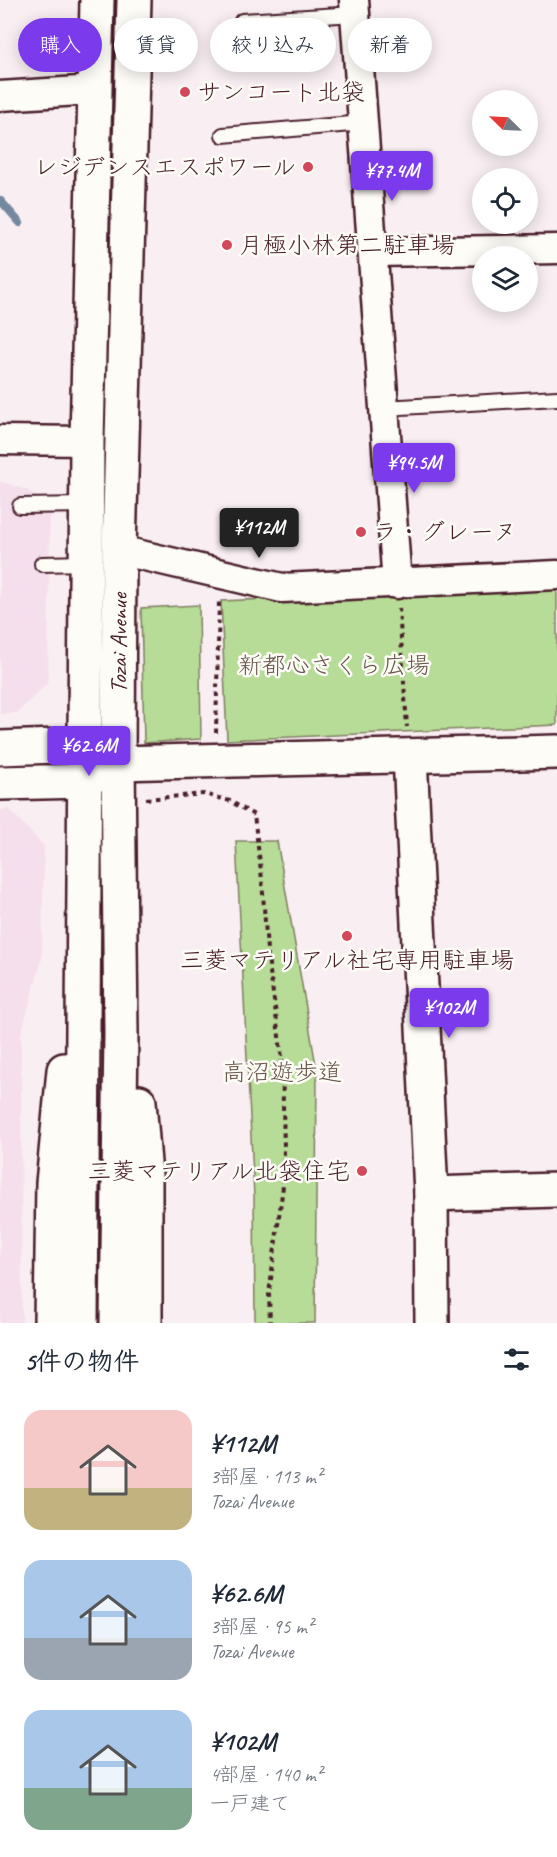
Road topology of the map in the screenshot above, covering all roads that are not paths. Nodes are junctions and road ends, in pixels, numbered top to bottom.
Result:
1 (98, 0) edge
2 (134, 0) edge
3 (355, 7) edge
4 (266, 18) edge
5 (95, 90) junction
6 (0, 96) edge
7 (363, 123) junction
8 (223, 135) dead end
9 (557, 249) edge
10 (373, 252) junction
11 (557, 398) edge
12 (384, 408) junction
13 (0, 440) edge
14 (87, 441) junction
15 (87, 505) junction
16 (21, 506) dead end
17 (119, 550) junction
18 (86, 563) junction
19 (42, 564) dead end
20 (557, 575) edge
21 (397, 584) junction
22 (85, 745) junction
23 (0, 748) edge
24 (557, 752) edge
25 (410, 756) junction
26 (118, 763) junction
27 (84, 781) junction
28 (0, 783) edge
29 (84, 956) junction
30 (121, 1034) junction
31 (557, 1190) edge
32 (431, 1194) junction
33 (51, 1323) edge
34 (81, 1323) edge
35 (117, 1323) edge
36 (146, 1323) edge
37 (432, 1323) edge

1 - 5 main road, Tozai Avenue
2 - 17 main road, Tozai Avenue
3 - 4 lane
3 - 7 street
5 - 6 street
5 - 14 main road, Tozai Avenue
7 - 8 lane
7 - 10 street
9 - 10 street
10 - 12 street
11 - 12 lane
12 - 21 street
13 - 14 street
14 - 15 main road, Tozai Avenue
15 - 16 lane
15 - 18 main road, Tozai Avenue
17 - 21 street
17 - 26 main road, Tozai Avenue
18 - 19 lane
18 - 22 main road, Tozai Avenue
20 - 21 street
22 - 23 main road
22 - 26 main road
22 - 27 main road, Tozai Avenue
24 - 25 main road
25 - 26 main road
25 - 32 main road
26 - 27 main road
26 - 30 main road, Tozai Avenue
27 - 28 main road
27 - 29 main road, Tozai Avenue
29 - 33 main road
29 - 34 main road, Tozai Avenue
30 - 35 main road, Tozai Avenue
30 - 36 main road
31 - 32 main road
32 - 37 main road

